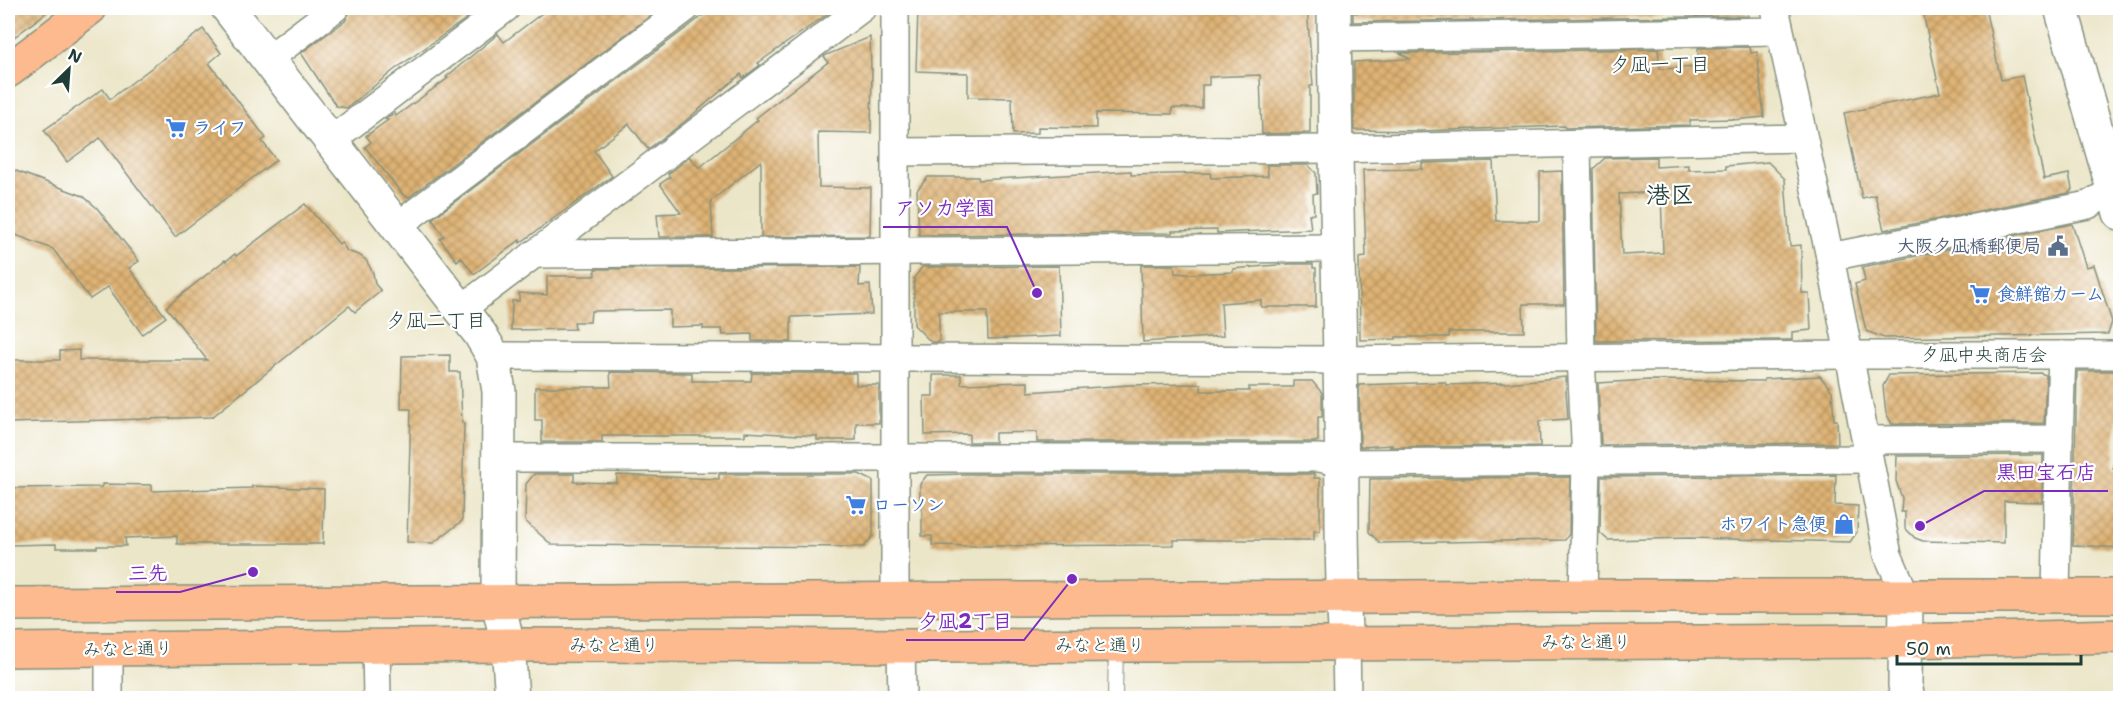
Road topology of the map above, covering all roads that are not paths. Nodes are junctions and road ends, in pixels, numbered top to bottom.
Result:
1 (90, 8) edge
2 (228, 8) edge
3 (335, 8) edge
4 (506, 8) edge
5 (686, 8) edge
6 (862, 8) edge
7 (896, 8) edge
8 (2061, 8) edge
9 (1777, 19) edge
10 (1335, 23) edge
11 (268, 59) junction
12 (8, 71) edge
13 (1802, 138) junction
14 (330, 141) junction
15 (1577, 144) junction
16 (1336, 149) junction
17 (896, 152) junction
18 (2118, 196) edge
19 (396, 227) junction
20 (1337, 248) junction
21 (895, 251) junction
22 (534, 254) junction
23 (1830, 257) junction
24 (460, 309) junction
25 (1848, 355) junction
26 (2062, 355) junction
27 (2121, 355) edge
28 (493, 356) junction
29 (1581, 356) junction
30 (895, 357) junction
31 (1340, 360) junction
32 (2059, 439) junction
33 (1868, 450) junction
34 (894, 457) junction
35 (499, 458) junction
36 (1586, 461) junction
37 (1342, 463) junction
38 (1583, 596) junction
39 (1906, 596) junction
40 (2056, 596) junction
41 (2121, 596) edge
42 (1342, 597) junction
43 (895, 600) junction
44 (498, 602) junction
45 (8, 604) edge
46 (2121, 636) edge
47 (1907, 641) junction
48 (1346, 643) junction
49 (508, 645) junction
50 (1116, 645) junction
51 (376, 646) junction
52 (901, 646) junction
53 (109, 649) junction
54 (8, 650) edge
55 (109, 699) edge
56 (377, 699) edge
57 (512, 699) edge
58 (902, 699) edge
59 (1115, 699) edge
60 (1347, 699) edge
61 (1908, 699) edge

1 - 12 main road
2 - 11 street
3 - 11 street
4 - 14 street
5 - 19 street
6 - 22 street
7 - 17 street
8 - 18 street
9 - 10 street
9 - 13 street
10 - 16 street
11 - 14 street
13 - 15 street
13 - 23 street
14 - 19 street
15 - 16 street
15 - 29 street
16 - 17 street
16 - 20 street
17 - 21 street
18 - 23 street
19 - 24 street
20 - 21 street
20 - 31 street
21 - 22 street
21 - 30 street
22 - 24 street
23 - 25 street
24 - 28 street
25 - 26 street, 夕凪中央商店会
25 - 29 street, 夕凪中央商店会
25 - 33 street
26 - 27 street, 夕凪中央商店会
26 - 32 street
28 - 30 street, 夕凪中央商店会
28 - 35 street
29 - 31 street, 夕凪中央商店会
29 - 36 street
30 - 31 street, 夕凪中央商店会
30 - 34 street
31 - 37 street
32 - 33 street
32 - 40 street
33 - 36 street
33 - 39 street
34 - 35 street
34 - 37 street
34 - 43 street
35 - 44 street
36 - 37 street
36 - 38 street
37 - 42 street
38 - 39 main road
38 - 42 main road
39 - 40 main road
39 - 47 street
40 - 41 main road
42 - 43 main road
42 - 48 street
43 - 44 main road
44 - 45 main road
44 - 49 street
46 - 47 main road, みなと通り
47 - 48 main road, みなと通り
47 - 61 street
48 - 50 main road, みなと通り
48 - 60 street
49 - 51 main road, みなと通り
49 - 52 main road, みなと通り
49 - 57 street
50 - 52 main road, みなと通り
50 - 59 lane
51 - 53 main road, みなと通り
51 - 56 street
52 - 58 street
53 - 54 main road, みなと通り
53 - 55 street

